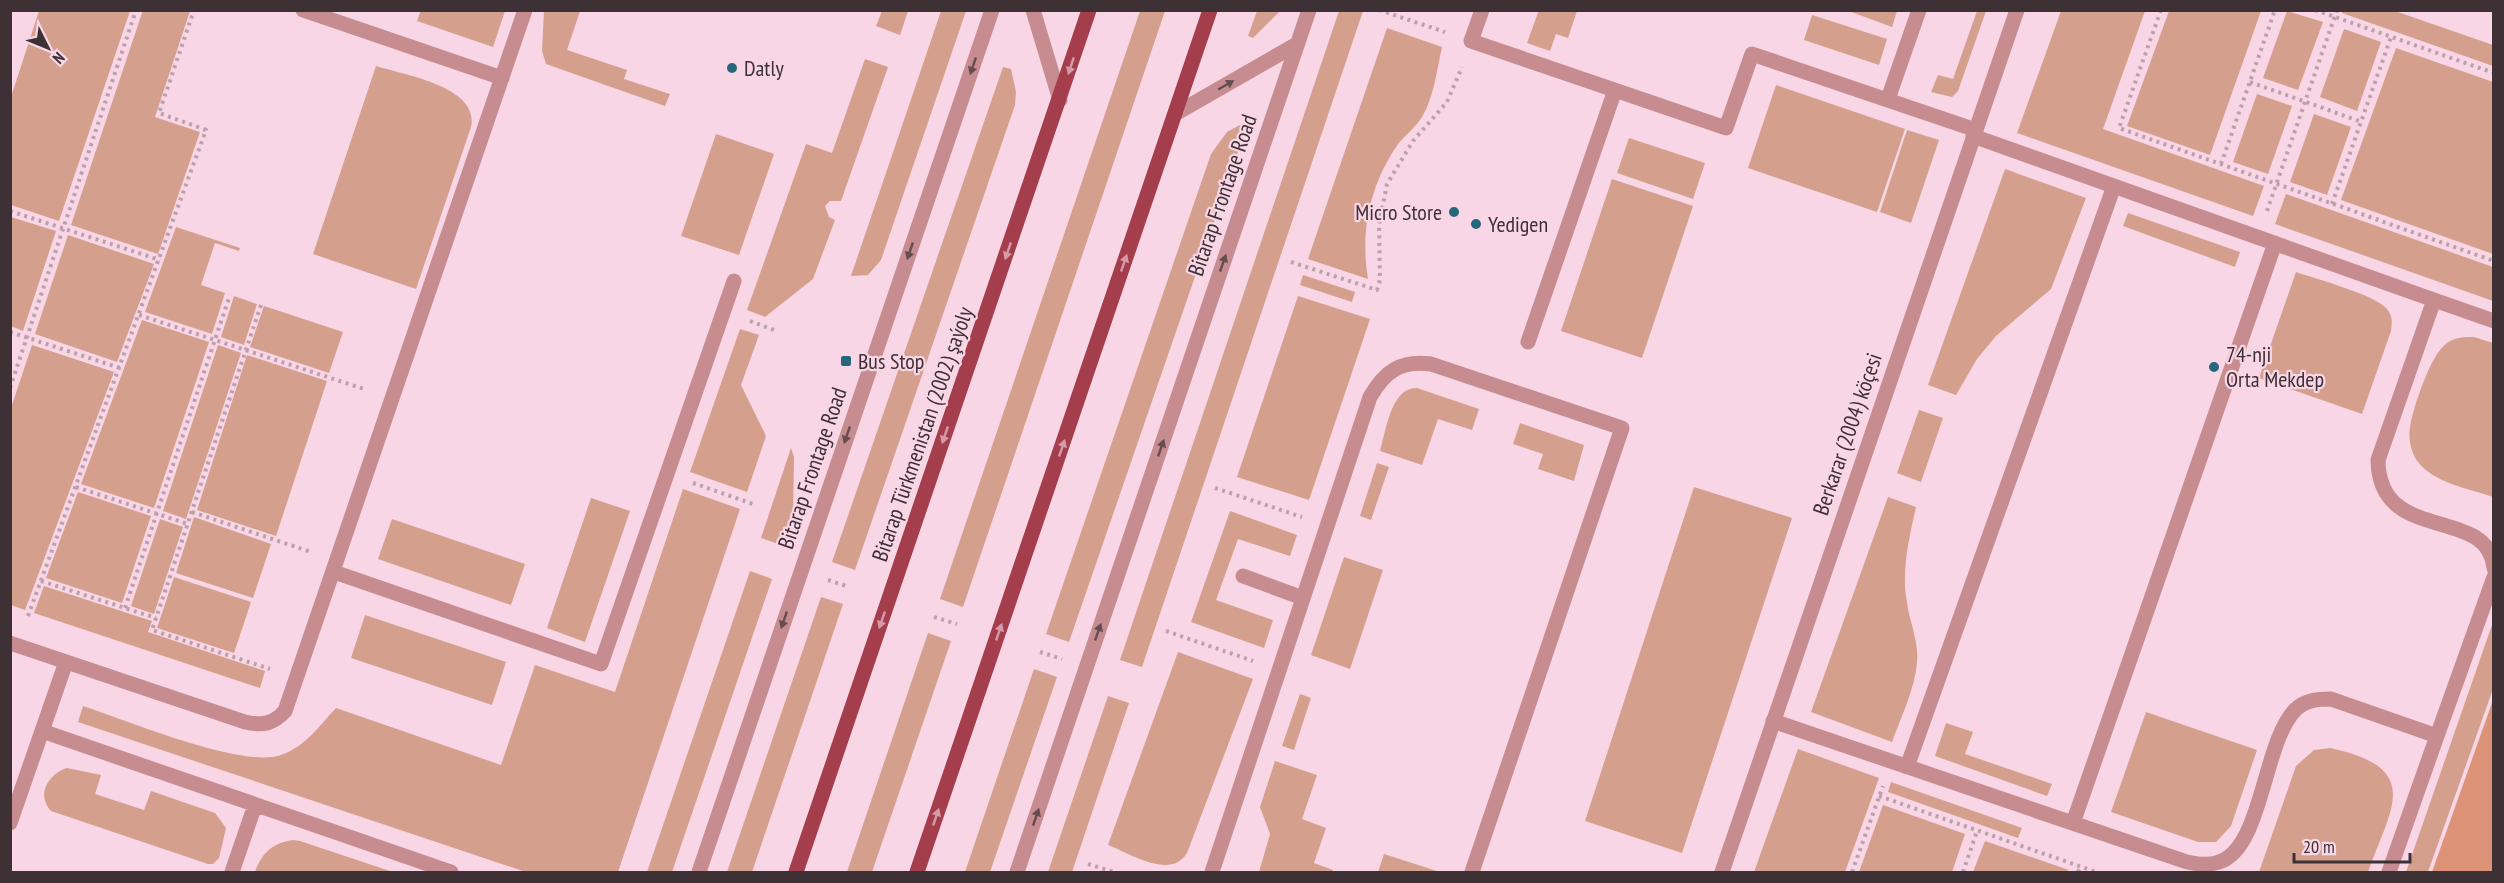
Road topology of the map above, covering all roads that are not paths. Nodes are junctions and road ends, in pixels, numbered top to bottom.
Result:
1 (303, 10) edge
2 (525, 10) edge
3 (992, 10) edge
4 (1033, 10) edge
5 (1089, 10) edge
6 (1210, 10) edge
7 (1309, 10) edge
8 (1482, 10) edge
9 (1919, 10) edge
10 (2017, 10) edge
11 (1297, 44) junction
12 (502, 78) junction
13 (1615, 90) junction
14 (1888, 99) junction
15 (1060, 100) junction
16 (1175, 114) junction
17 (1974, 133) junction
18 (2114, 186) junction
19 (2275, 243) junction
20 (735, 281) dead end
21 (2434, 300) junction
22 (2493, 321) edge
23 (1528, 342) dead end
24 (336, 566) junction
25 (2493, 568) edge
26 (1243, 576) dead end
27 (2493, 576) edge
28 (1303, 598) junction
29 (10, 643) edge
30 (66, 662) junction
31 (1773, 721) junction
32 (42, 731) junction
33 (2437, 736) junction
34 (1907, 766) junction
35 (255, 805) junction
36 (10, 823) edge
37 (2073, 824) junction
38 (232, 873) edge
39 (451, 873) edge
40 (699, 873) edge
41 (796, 873) edge
42 (917, 873) edge
43 (1017, 873) edge
44 (1212, 873) edge
45 (1472, 873) edge
46 (1722, 873) edge
47 (2390, 873) edge

1 - 12 street
2 - 12 street
3 -> 40 street, Bitarap Frontage Road
4 - 15 street
5 -> 15 main road, Bitarap Türkmenistan (2002) şaýoly
6 - 16 main road
7 - 11 street, Bitarap Frontage Road
8 - 13 street
9 - 14 street
10 - 17 street, Berkarar (2004) köçesi
16 -> 11 street, Bitarap Frontage Road
43 -> 11 street, Bitarap Frontage Road
12 - 24 street
13 - 14 street
13 - 23 street
14 - 17 street
15 -> 41 main road, Bitarap Türkmenistan (2002) şaýoly
42 -> 16 main road
17 - 18 street
17 - 31 street, Berkarar (2004) köçesi
18 - 19 street
18 - 34 street
19 - 21 street
19 - 37 street
20 - 24 street
21 - 22 street
21 - 25 street
24 - 30 street
26 - 28 street
27 - 33 street
28 - 44 street
28 - 45 street
29 - 30 street
30 - 32 street
31 - 34 street
31 - 46 street, Berkarar (2004) köçesi
32 - 35 street
32 - 36 street
33 - 37 street
33 - 47 street
34 - 37 street
35 - 38 street
35 - 39 street

